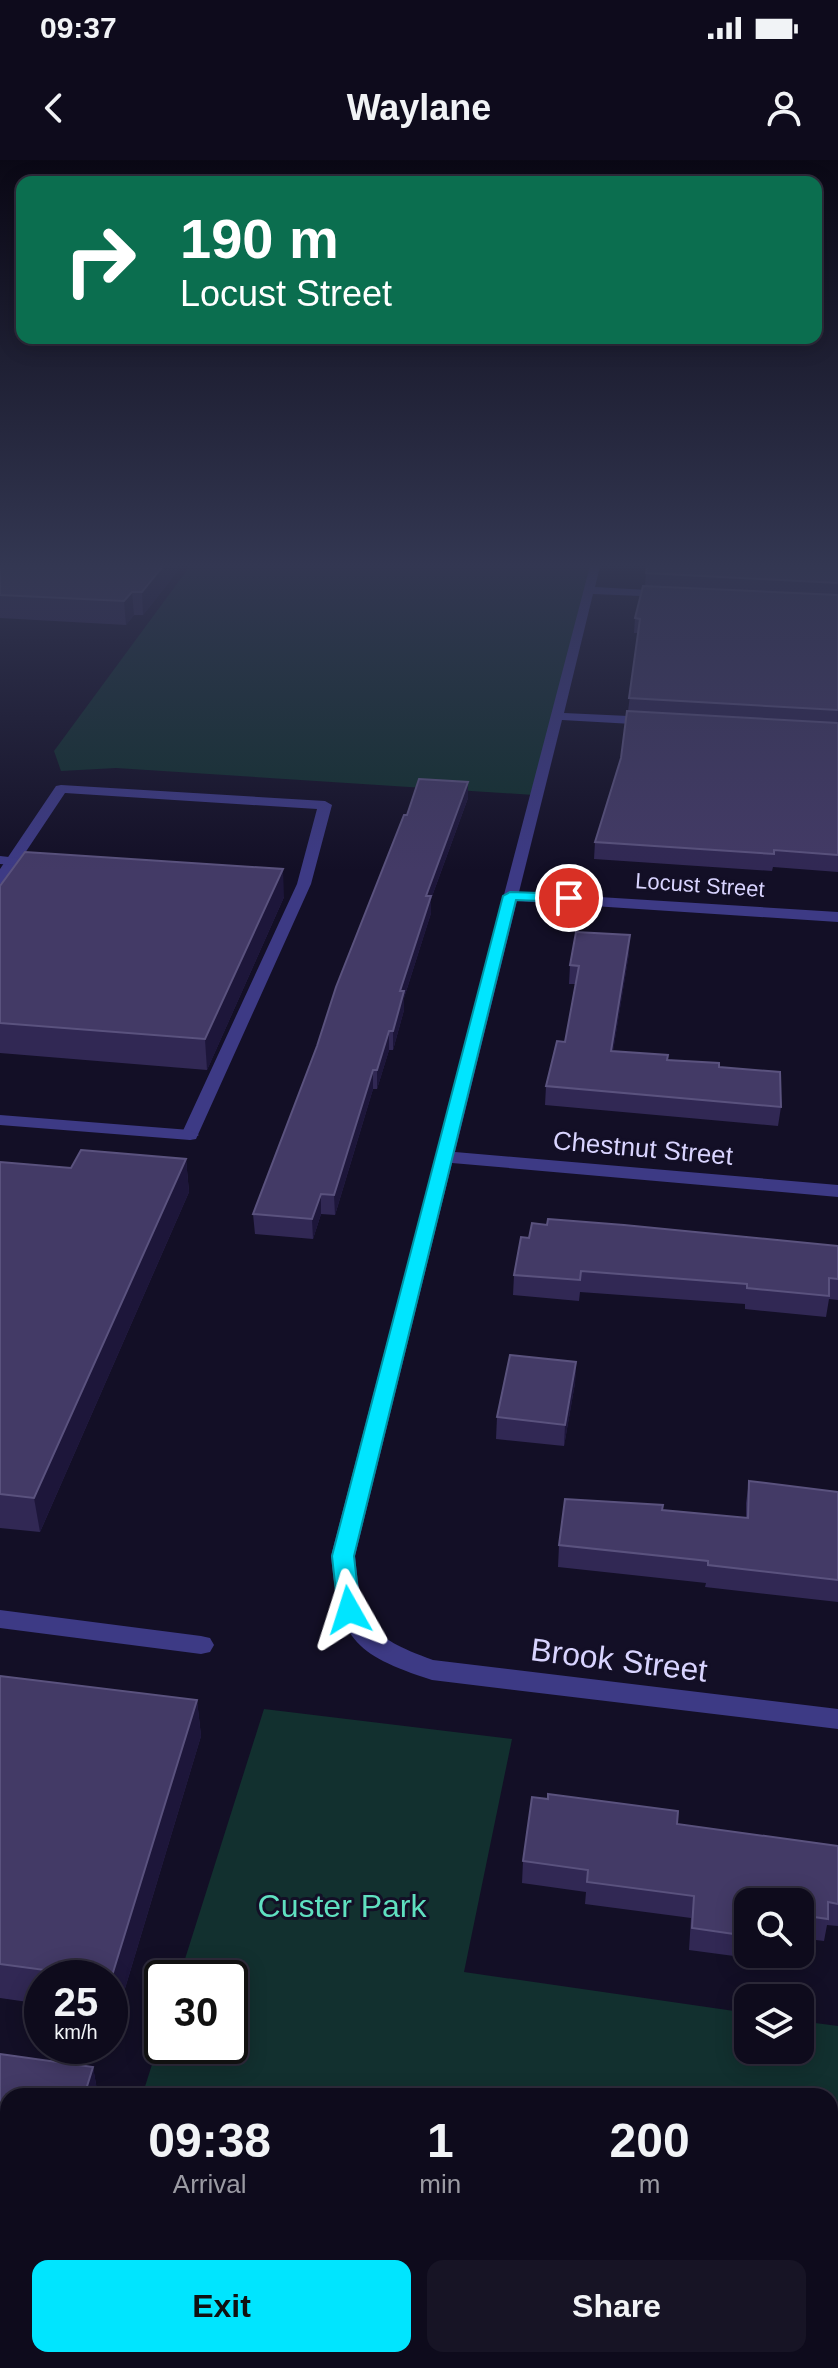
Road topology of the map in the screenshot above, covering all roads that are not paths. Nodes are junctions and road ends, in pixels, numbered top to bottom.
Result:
1 (572, 665) edge
2 (558, 716) junction
3 (667, 722) edge
4 (14, 861) edge
5 (0, 880) edge
6 (510, 896) junction
7 (838, 917) edge
8 (0, 1120) edge
9 (444, 1157) junction
10 (838, 1191) edge
11 (0, 1619) edge
12 (201, 1645) dead end
13 (838, 1719) edge

1 - 2 street, Brook Street
2 - 3 street
2 - 6 street, Brook Street
4 - 5 street
4 - 8 street
6 - 7 street, Locust Street
6 - 9 street, Brook Street
9 - 10 street, Chestnut Street
9 - 13 street, Brook Street
11 - 12 street

